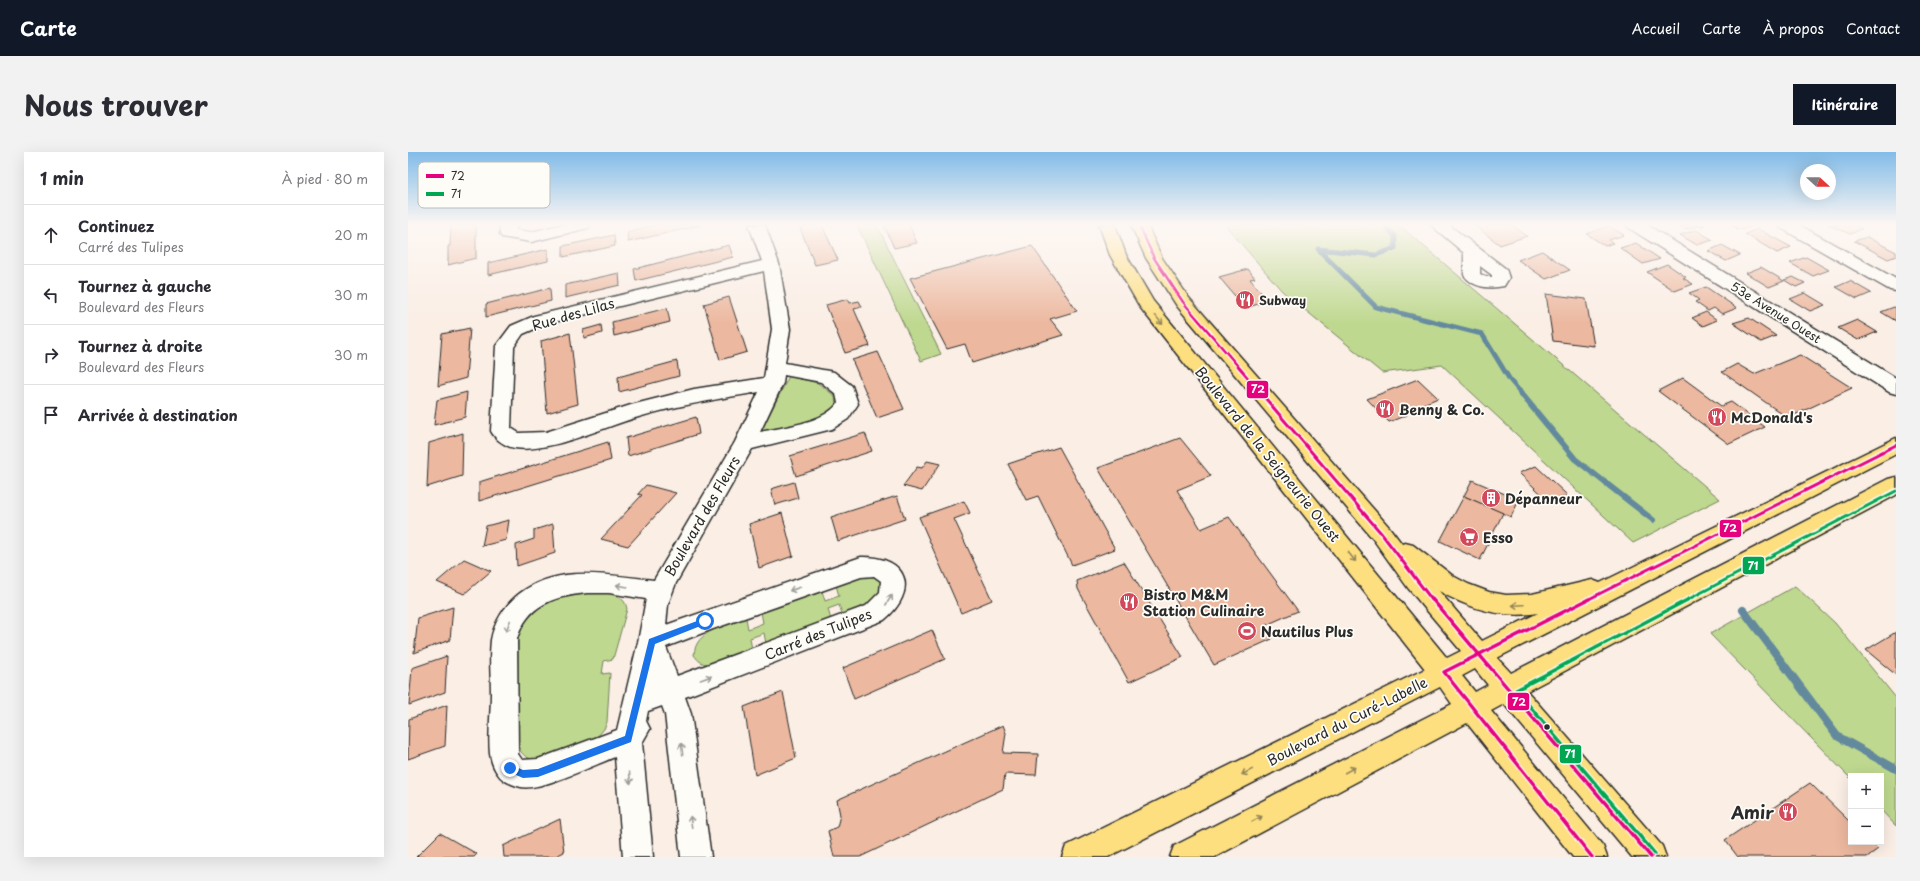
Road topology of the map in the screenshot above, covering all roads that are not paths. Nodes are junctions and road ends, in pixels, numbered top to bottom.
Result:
1 (769, 258) edge
2 (1120, 258) edge
3 (1154, 258) edge
4 (1688, 258) edge
5 (1846, 258) edge
6 (771, 264) junction
7 (1896, 286) edge
8 (774, 375) junction
9 (1896, 387) edge
10 (745, 443) junction
11 (1896, 445) edge
12 (1896, 485) edge
13 (1381, 533) junction
14 (1622, 584) junction
15 (661, 590) junction
16 (651, 642) junction
17 (1480, 655) junction
18 (1444, 672) junction
19 (1508, 688) junction
20 (669, 691) junction
21 (637, 703) junction
22 (1470, 707) junction
23 (628, 739) junction
24 (638, 857) edge
25 (696, 857) edge
26 (1077, 857) edge
27 (1185, 857) edge
28 (1592, 857) edge
29 (1651, 857) edge

1 - 6 street, Boulevard des Fleurs
2 -> 18 main road, Boulevard de la Seigneurie Ouest
3 - 13 main road
4 - 9 street, 53e Avenue Ouest
5 - 7 street
6 - 8 street, Boulevard des Fleurs
6 - 8 street, Rue des Lilas
8 - 10 street, Boulevard des Fleurs
8 - 10 street, Boulevard des Fleurs
10 - 15 street, Boulevard des Fleurs
11 - 14 main road, Boulevard du Curé-Labelle
12 - 19 main road
14 -> 13 main road
13 - 17 main road
14 - 17 main road, Boulevard du Curé-Labelle
15 - 16 street, Boulevard des Fleurs
15 -> 23 street, Boulevard des Fleurs
16 - 20 street, Boulevard des Fleurs
20 -> 16 street, Carré des Tulipes
16 - 21 street, Boulevard des Fleurs
17 - 18 main road, Boulevard du Curé-Labelle
17 - 19 main road
18 - 22 main road, Boulevard de la Seigneurie Ouest
18 -> 26 main road, Boulevard du Curé-Labelle
19 - 22 main road
19 - 29 main road
20 - 21 street, Carré des Tulipes
20 - 23 street, Boulevard des Fleurs
25 -> 20 street, Boulevard des Fleurs
21 - 23 street, Boulevard des Fleurs
27 -> 22 main road
22 - 28 main road, Boulevard de la Seigneurie Ouest
23 -> 24 street, Boulevard des Fleurs

